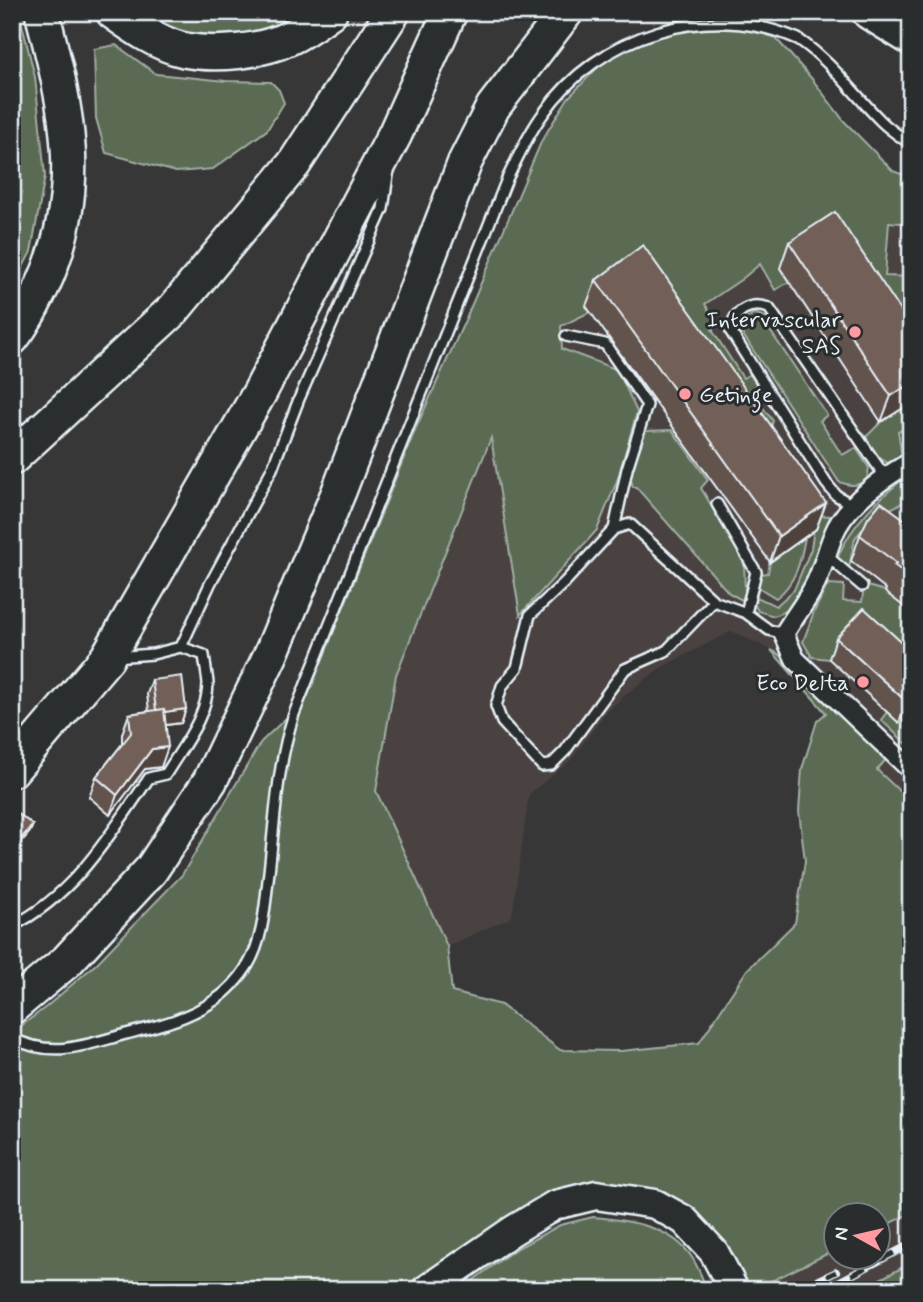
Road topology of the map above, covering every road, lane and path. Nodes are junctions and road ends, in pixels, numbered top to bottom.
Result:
1 (42, 12) edge
2 (113, 12) edge
3 (330, 12) edge
4 (393, 12) edge
5 (450, 12) edge
6 (566, 12) edge
7 (869, 12) edge
8 (911, 38) edge
9 (395, 134) junction
10 (911, 144) edge
11 (566, 336) dead end
12 (12, 338) edge
13 (12, 458) edge
14 (911, 462) edge
15 (886, 478) junction
16 (717, 505) dead end
17 (853, 506) junction
18 (614, 530) junction
19 (826, 555) junction
20 (862, 586) dead end
21 (714, 601) junction
22 (746, 612) junction
23 (784, 634) junction
24 (181, 647) junction
25 (107, 658) junction
26 (12, 770) edge
27 (911, 770) edge
28 (12, 926) edge
29 (12, 1007) edge
30 (12, 1038) edge
31 (426, 1290) edge
32 (734, 1290) edge

1 - 12 highway
2 - 3 highway
4 - 13 highway
5 - 9 highway
6 - 29 highway
7 - 8 highway
9 - 24 lane
9 - 25 highway
10 - 30 lane
11 - 18 lane
14 - 15 street
15 - 17 street
15 - 17 lane
16 - 22 lane
17 - 19 street
18 - 21 lane
18 - 21 lane
19 - 20 lane
19 - 23 street
21 - 22 lane
22 - 23 lane
23 - 27 street
24 - 25 lane
24 - 28 lane
25 - 26 highway
31 - 32 main road

